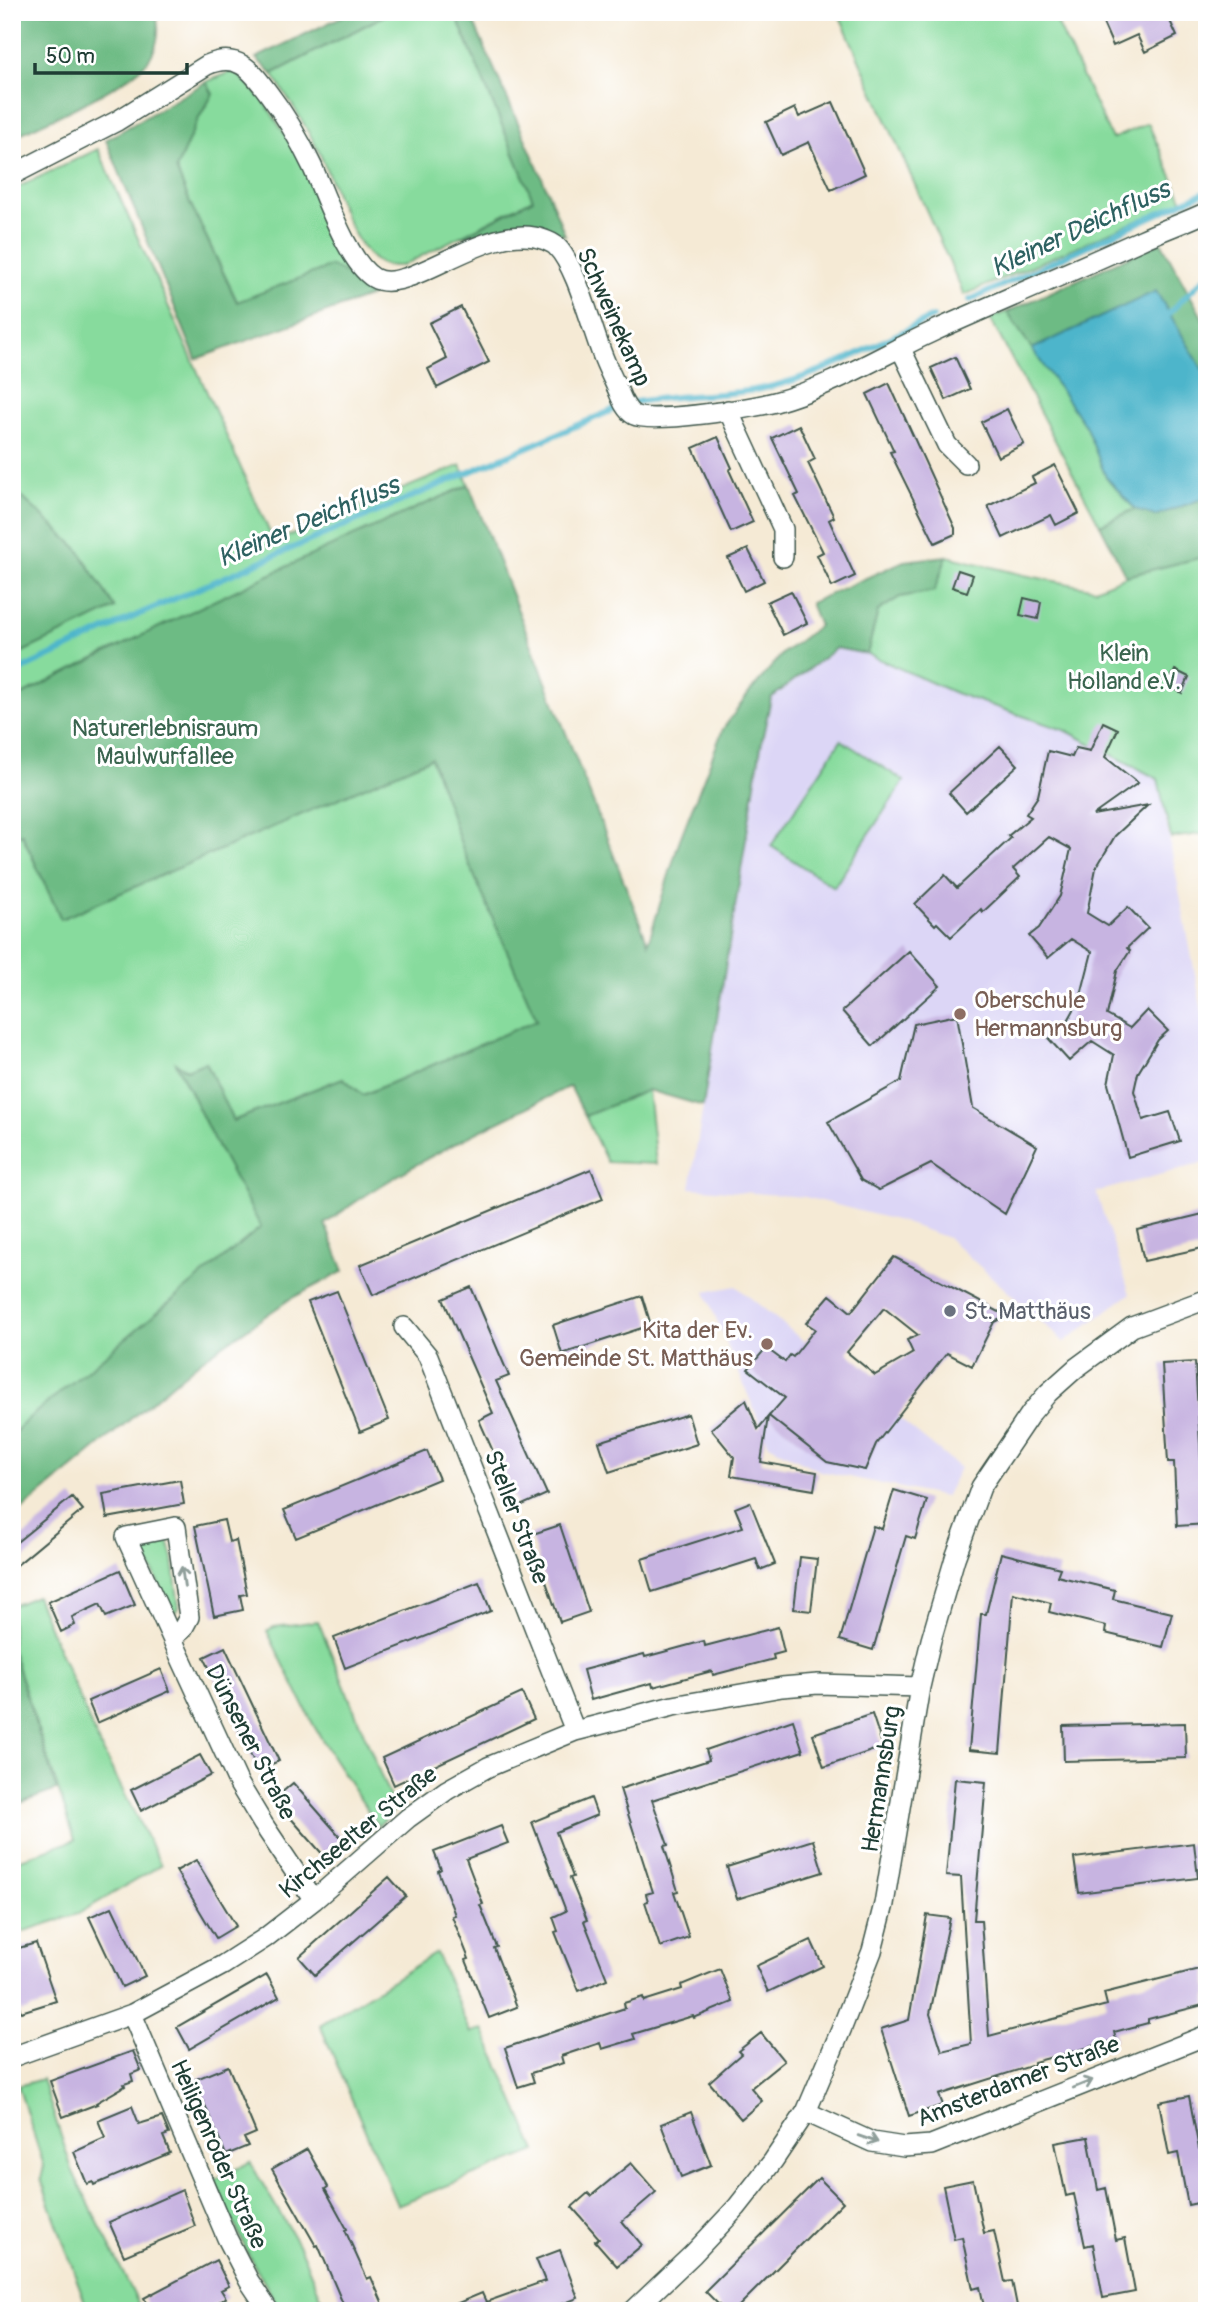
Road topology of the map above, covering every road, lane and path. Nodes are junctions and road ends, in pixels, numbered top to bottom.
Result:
1 (12, 175) edge
2 (1207, 212) edge
3 (900, 348) junction
4 (728, 410) junction
5 (966, 464) dead end
6 (783, 557) dead end
7 (1207, 1299) edge
8 (404, 1327) dead end
9 (172, 1638) junction
10 (920, 1687) junction
11 (575, 1731) junction
12 (314, 1900) junction
13 (132, 2014) junction
14 (1207, 2035) edge
15 (12, 2057) edge
16 (806, 2112) junction
17 (269, 2311) edge
18 (633, 2311) edge

1 - 4 street, Schweinekamp
2 - 3 street, Schweinekamp
3 - 4 street, Schweinekamp
3 - 5 street
4 - 6 street
7 - 10 street, Hermannsburg
8 - 11 street, Steller Straße
9 -> 9 street, Dünsener Straße
9 - 12 street, Dünsener Straße
10 - 11 street, Kirchseelter Straße
10 - 16 street, Hermannsburg
11 - 12 street, Kirchseelter Straße
12 - 13 street, Kirchseelter Straße
13 - 15 street, Kirchseelter Straße
13 - 17 street, Heiligenroder Straße
16 -> 14 street, Amsterdamer Straße
16 - 18 street, Hermannsburg

